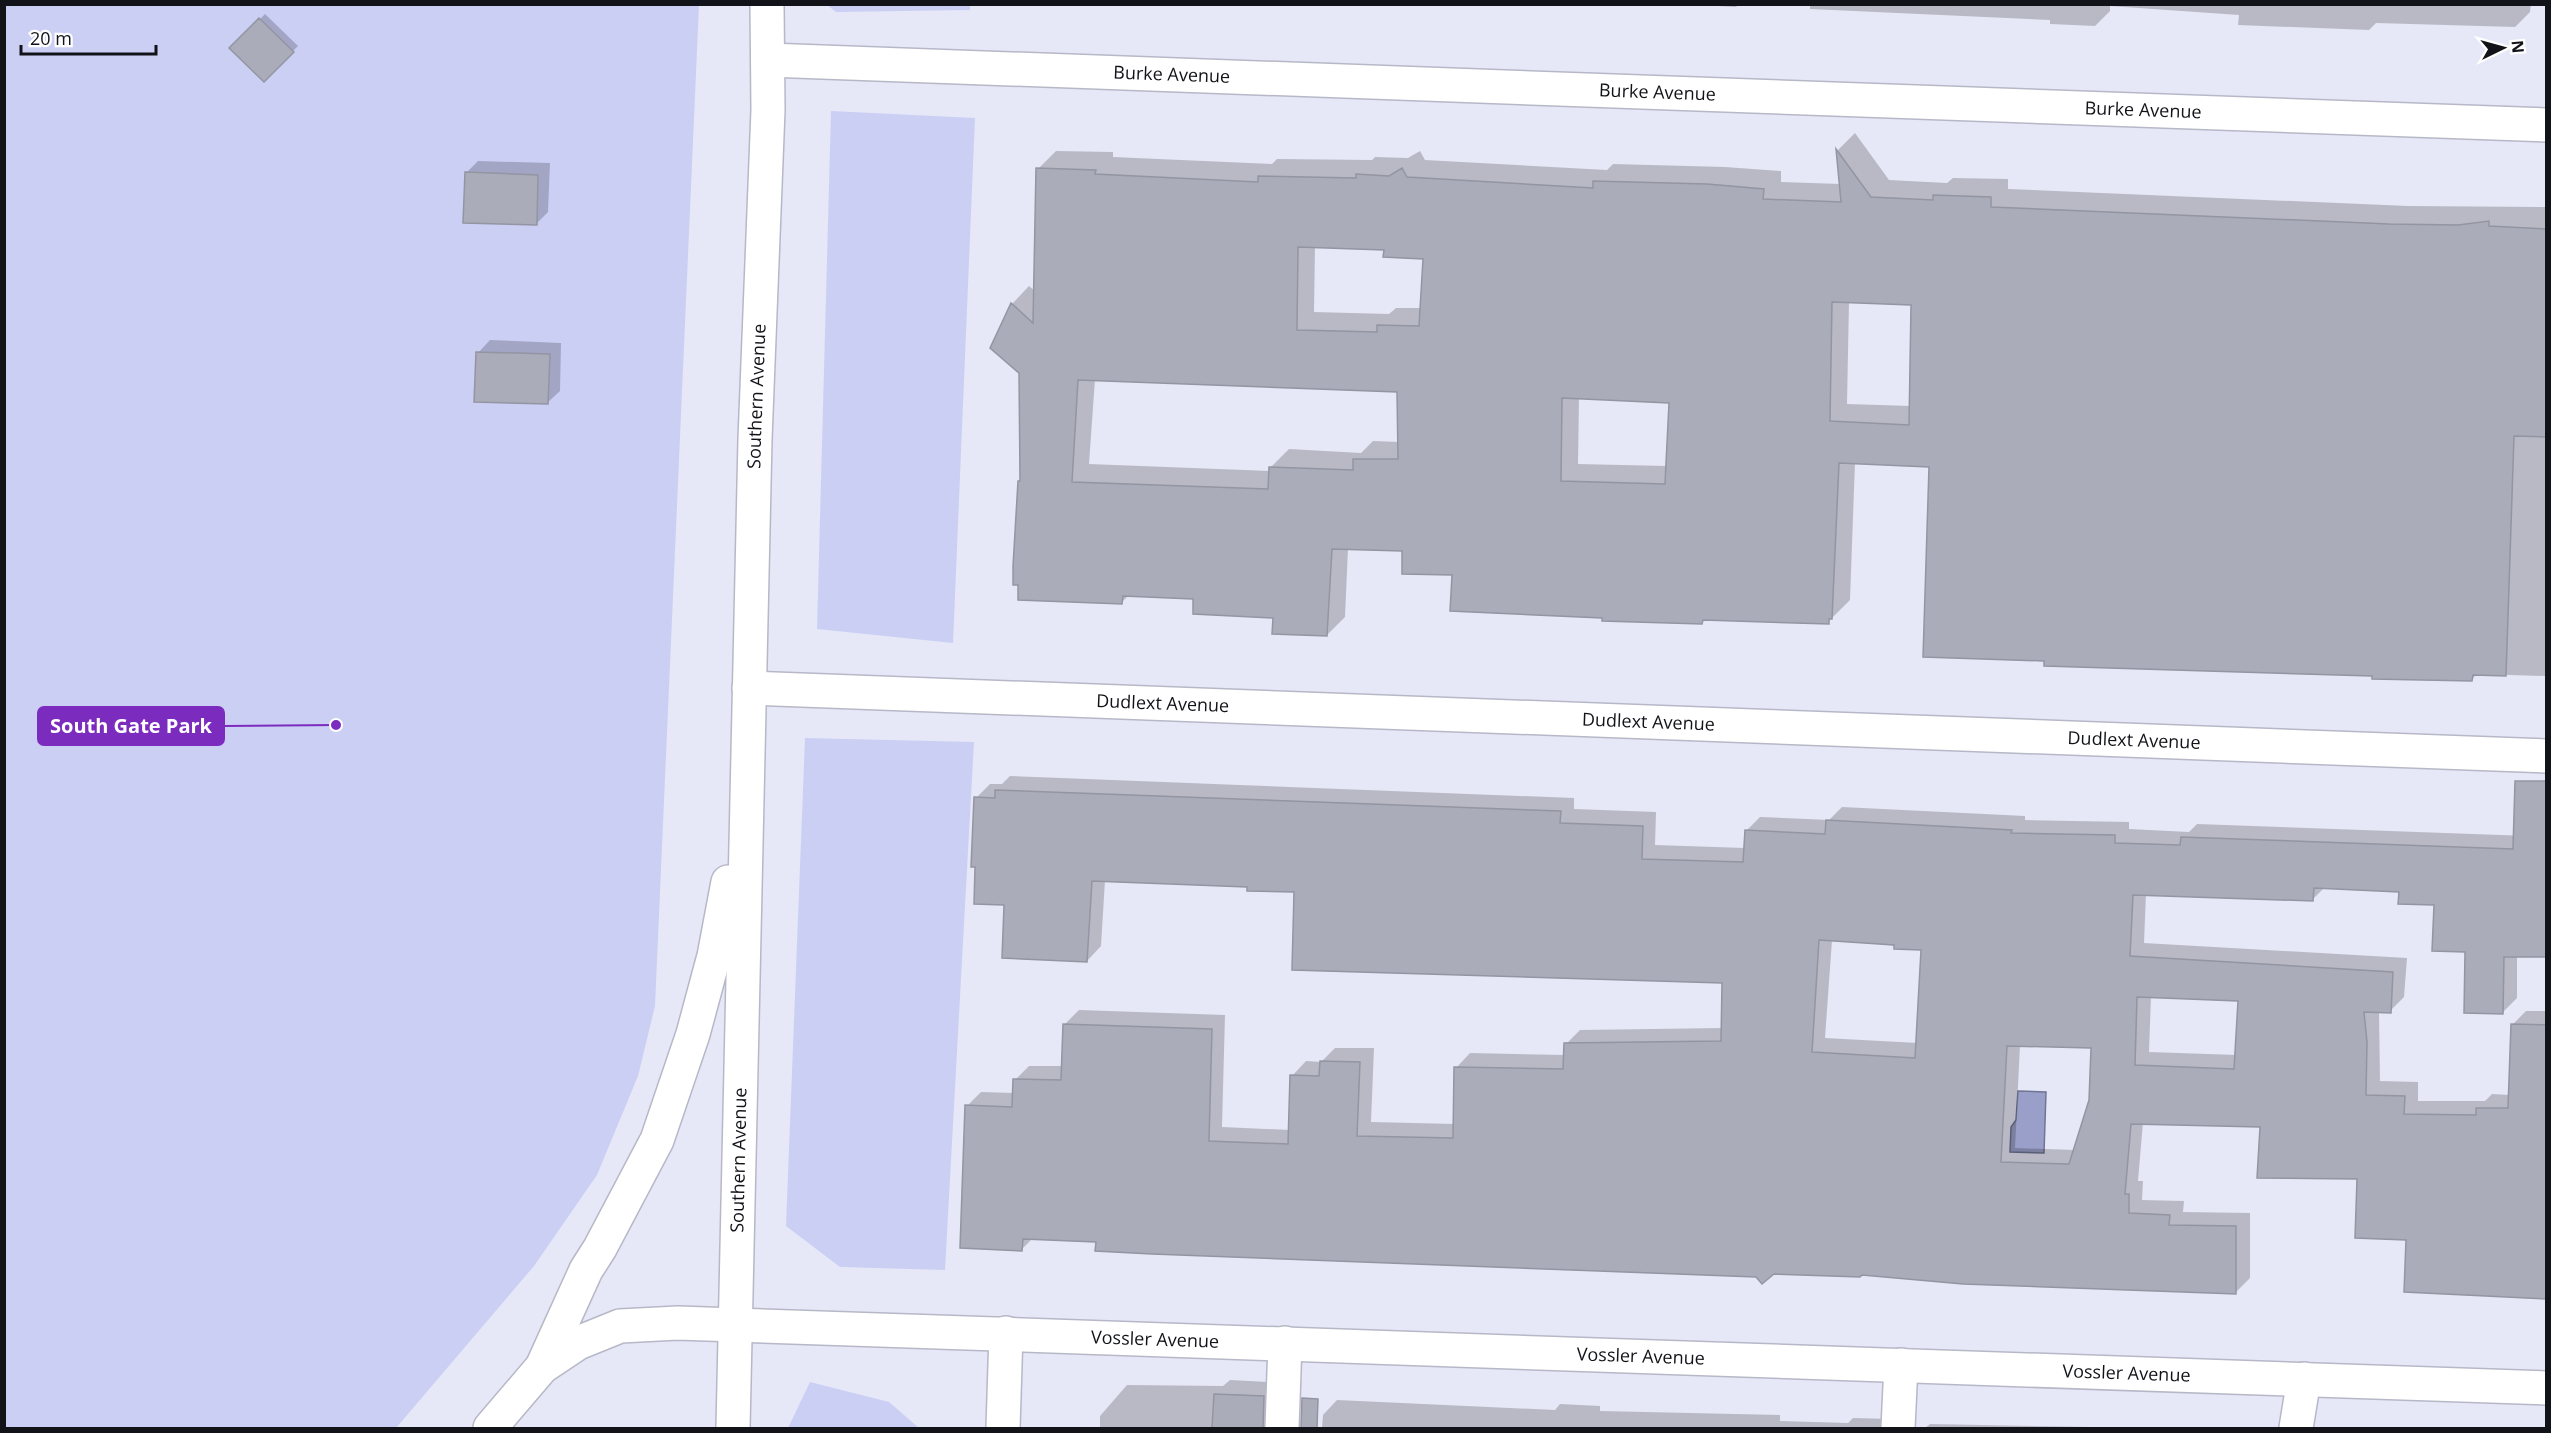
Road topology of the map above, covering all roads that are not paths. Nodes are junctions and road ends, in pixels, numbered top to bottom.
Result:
1 (767, 4) edge
2 (768, 60) junction
3 (2547, 125) edge
4 (749, 688) junction
5 (2547, 756) edge
6 (746, 789) junction
7 (736, 1324) junction
8 (1005, 1333) junction
9 (1285, 1343) junction
10 (1901, 1365) junction
11 (542, 1367) junction
12 (2304, 1379) junction
13 (2547, 1388) edge
14 (490, 1428) edge
15 (733, 1428) edge
16 (1002, 1428) edge
17 (1282, 1428) edge
18 (1898, 1428) edge
19 (2296, 1428) edge

1 - 2 street, Southern Avenue
2 - 3 street, Burke Avenue
2 - 4 street, Southern Avenue
4 - 5 street, Dudlext Avenue
4 - 6 street, Southern Avenue
6 - 7 street, Southern Avenue
6 - 11 street, Southern Avenue
7 - 8 street, Vossler Avenue
7 - 11 street, Southern Avenue
7 - 15 street
8 - 9 street, Vossler Avenue
8 - 16 street
9 - 10 street, Vossler Avenue
9 - 17 street
10 - 12 street, Vossler Avenue
10 - 18 street
11 - 14 street, Southern Avenue
12 - 13 street, Vossler Avenue
12 - 19 street

